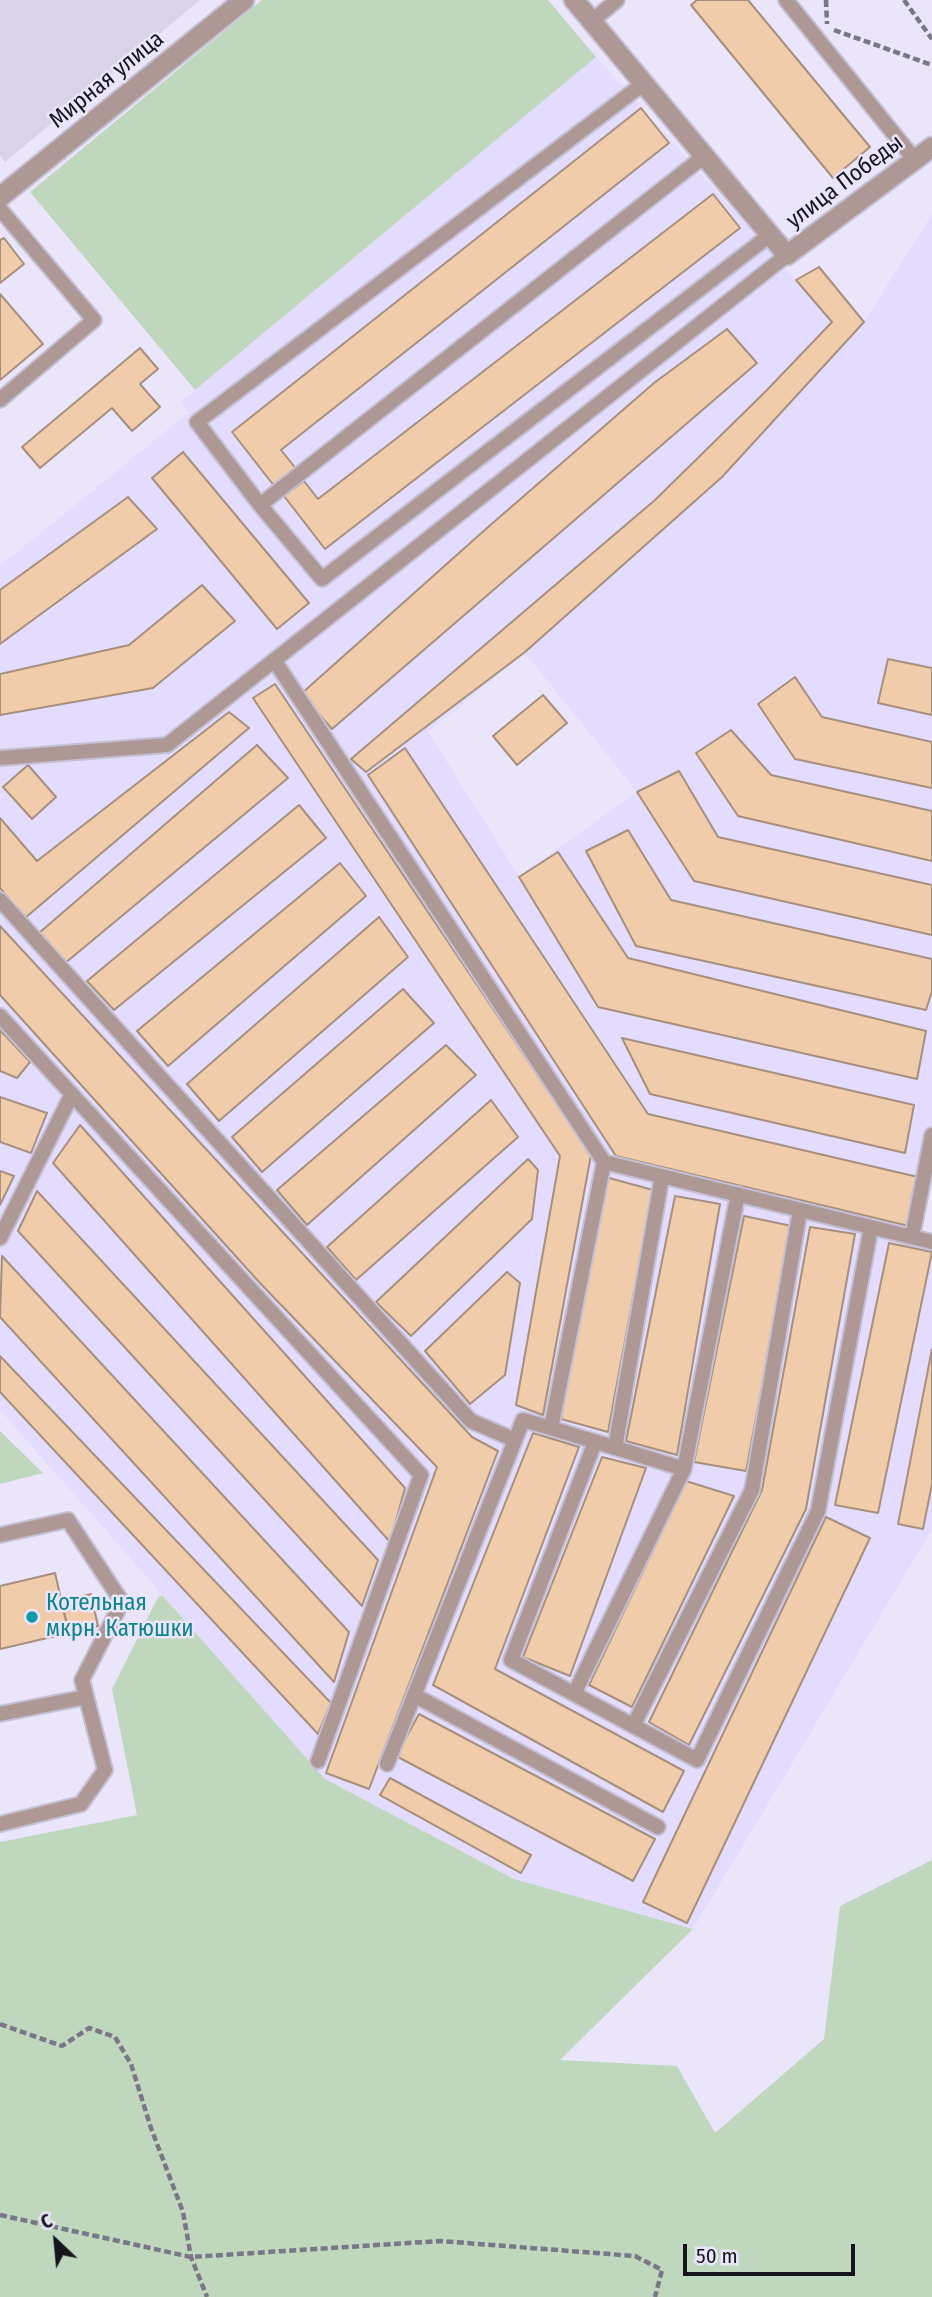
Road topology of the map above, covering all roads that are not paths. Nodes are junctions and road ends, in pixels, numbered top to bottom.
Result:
1 (244, 0) edge
2 (574, 0) edge
3 (617, 0) edge
4 (786, 0) edge
5 (592, 21) junction
6 (643, 84) junction
7 (932, 147) edge
8 (703, 157) junction
9 (915, 160) junction
10 (0, 197) edge
11 (0, 209) edge
12 (770, 235) junction
13 (787, 255) junction
14 (0, 400) edge
15 (260, 505) junction
16 (274, 660) junction
17 (0, 758) edge
18 (0, 900) edge
19 (0, 1016) edge
20 (71, 1096) junction
21 (932, 1135) edge
22 (604, 1162) junction
23 (662, 1176) junction
24 (738, 1194) junction
25 (800, 1210) junction
26 (871, 1227) junction
27 (912, 1237) junction
28 (0, 1238) edge
29 (932, 1242) edge
30 (551, 1429) junction
31 (515, 1440) junction
32 (595, 1443) junction
33 (615, 1448) junction
34 (684, 1469) junction
35 (0, 1535) edge
36 (574, 1694) junction
37 (414, 1695) junction
38 (86, 1697) junction
39 (0, 1714) edge
40 (633, 1726) junction
41 (318, 1760) dead end
42 (387, 1764) dead end
43 (0, 1824) edge
44 (658, 1827) dead end

1 - 10 street, Мирная улица
2 - 5 street
3 - 5 lane
4 - 9 lane
5 - 6 street
6 - 8 street
6 - 15 lane
7 - 9 street, улица Победы
8 - 12 street
8 - 15 lane
9 - 13 street, улица Победы
11 - 14 lane
12 - 13 street
12 - 15 lane
13 - 16 lane
16 - 17 lane
16 - 22 lane
18 - 31 lane
19 - 20 lane
20 - 28 lane
20 - 41 lane
21 - 27 lane
22 - 23 lane
22 - 30 lane
23 - 24 lane
23 - 33 lane
24 - 25 lane
24 - 34 lane
25 - 26 lane
25 - 40 lane
26 - 27 lane
26 - 40 lane
27 - 29 lane
30 - 31 lane
30 - 32 lane
31 - 37 lane
32 - 33 lane
32 - 36 lane
33 - 34 lane
34 - 36 lane
35 - 38 lane
36 - 40 lane
37 - 42 lane
37 - 44 lane
38 - 39 lane
38 - 43 lane

